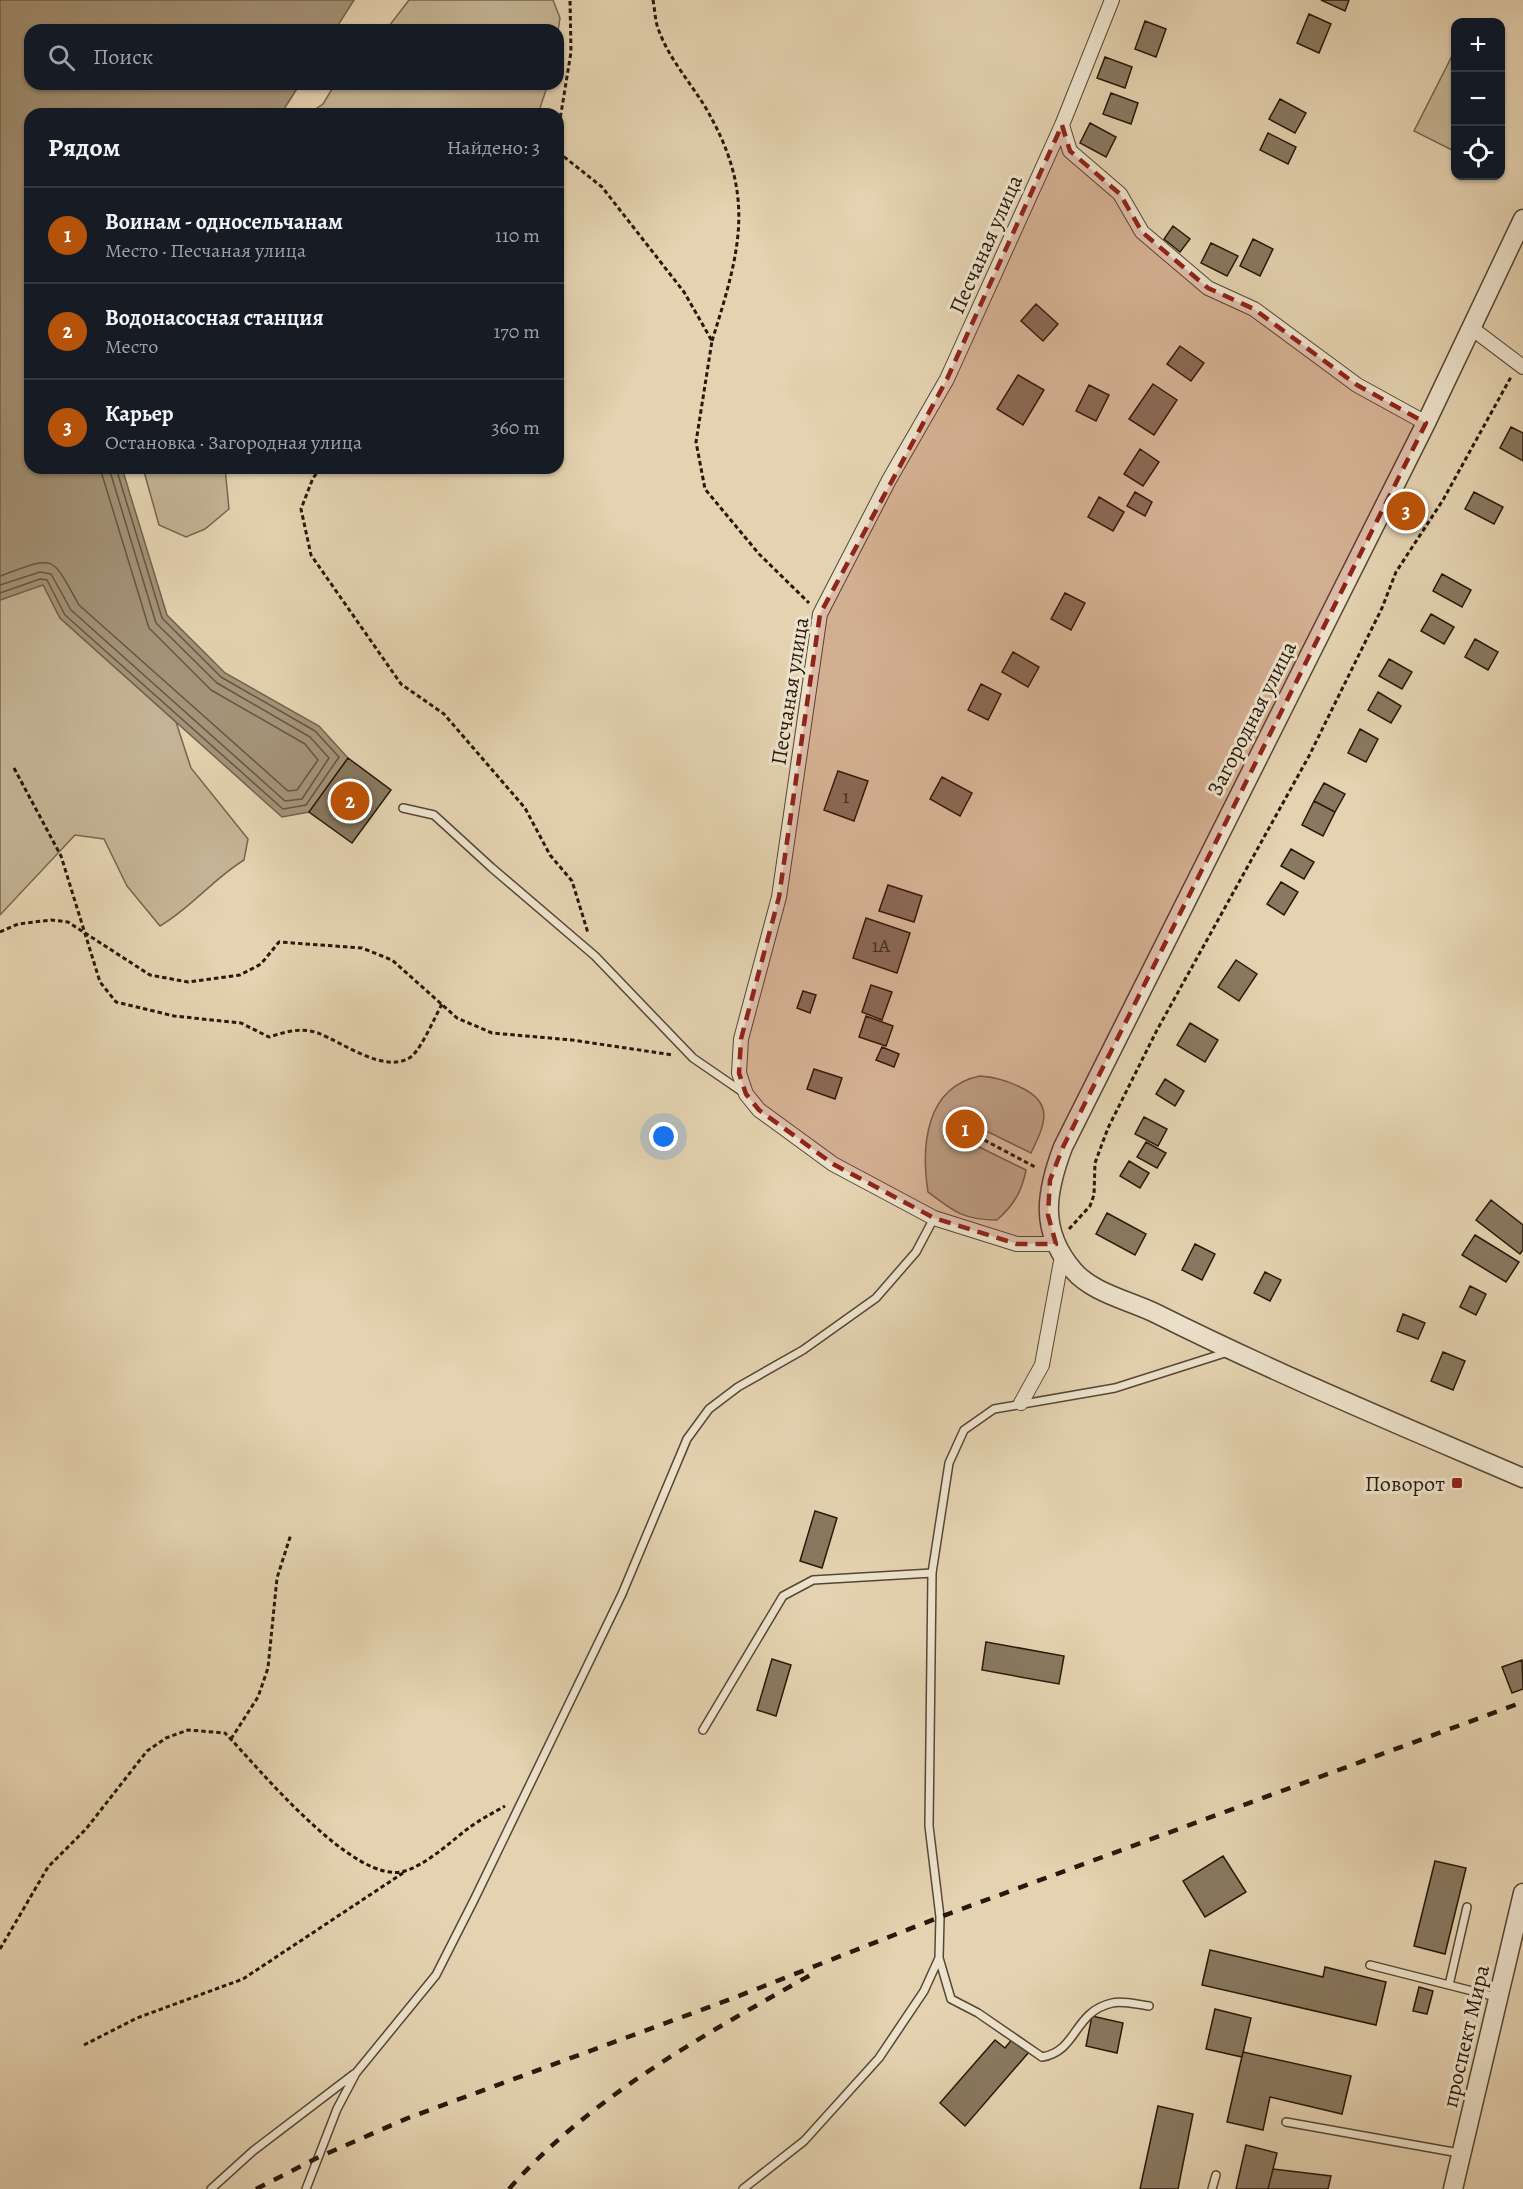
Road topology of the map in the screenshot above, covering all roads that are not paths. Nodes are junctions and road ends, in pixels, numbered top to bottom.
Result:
1 (1112, 0) edge
2 (1062, 125) junction
3 (1523, 219) edge
4 (1470, 327) junction
5 (1521, 365) edge
6 (1426, 423) junction
7 (403, 808) dead end
8 (746, 1094) junction
9 (934, 1218) junction
10 (1059, 1250) junction
11 (1231, 1352) junction
12 (1021, 1403) junction
13 (1523, 1478) edge
14 (932, 1573) junction
15 (703, 1730) dead end
16 (1523, 1893) edge
17 (1467, 1907) dead end
18 (939, 1958) junction
19 (1370, 1965) dead end
20 (1449, 1985) junction
21 (1498, 1998) junction
22 (1149, 2006) dead end
23 (356, 2073) junction
24 (1286, 2122) dead end
25 (1461, 2154) junction
26 (1216, 2175) dead end
27 (211, 2189) edge
28 (306, 2189) edge
29 (743, 2189) edge
30 (1212, 2189) edge
31 (1453, 2189) edge

1 - 2 street, Песчаная улица
2 - 6 street
2 - 8 street, Песчаная улица
3 - 4 street, Загородная улица
4 - 5 street
4 - 6 street, Загородная улица
6 - 10 street, Загородная улица
7 - 8 lane
8 - 9 street
9 - 10 street
9 - 23 lane
10 - 11 street
10 - 12 street
11 - 12 lane
11 - 13 street
12 - 14 lane
14 - 15 lane
14 - 18 lane
16 - 21 street, проспект Мира
17 - 20 lane
18 - 22 lane
18 - 29 lane
19 - 20 lane
20 - 21 lane
21 - 25 street, проспект Мира
23 - 27 lane
23 - 28 lane
24 - 25 lane
25 - 31 street, проспект Мира
26 - 30 lane

